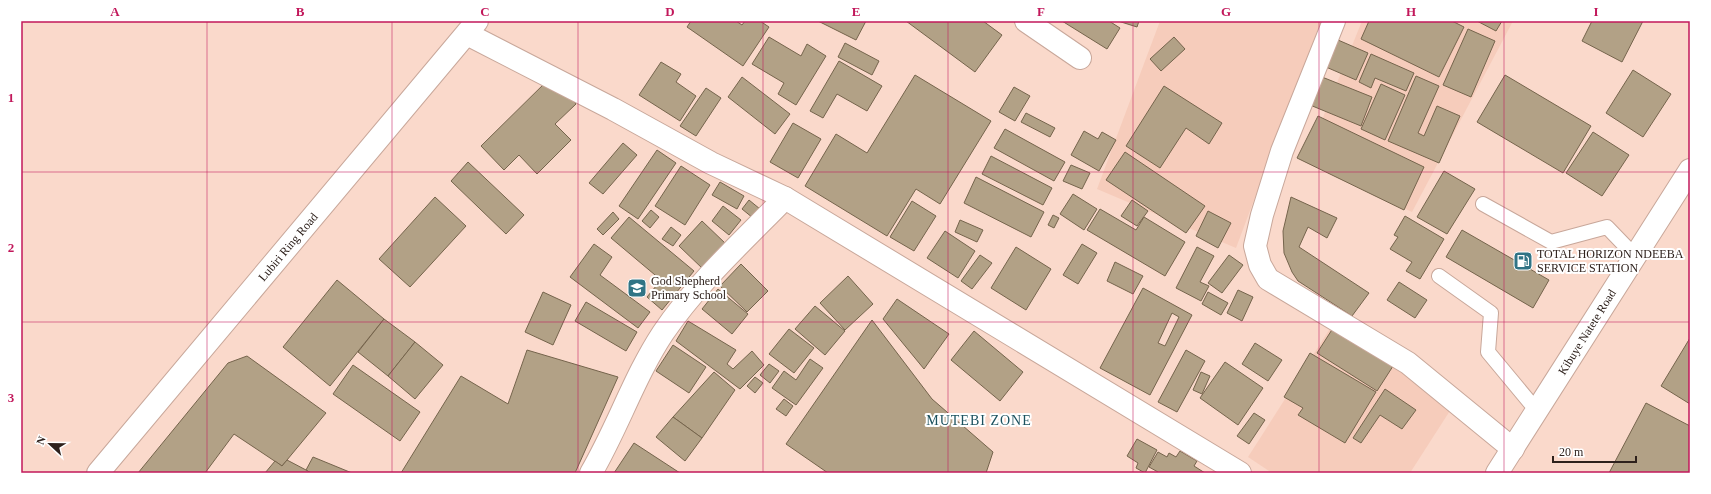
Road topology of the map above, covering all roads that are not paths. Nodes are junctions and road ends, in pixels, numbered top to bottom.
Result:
1 (1026, 21) edge
2 (1334, 21) edge
3 (472, 28) edge
4 (1080, 58) dead end
5 (1690, 170) edge
6 (785, 198) junction
7 (1483, 204) dead end
8 (1635, 256) junction
9 (1439, 276) dead end
10 (1537, 411) junction
11 (1513, 449) junction
12 (98, 473) edge
13 (591, 473) edge
14 (1240, 473) edge
15 (1497, 473) edge

1 - 4 street
2 - 11 street
3 - 6 street
3 - 12 street, Lubiri Ring Road
5 - 8 street, Kibuye Natete Road
6 - 13 street
6 - 14 street
7 - 8 lane
8 - 10 street, Kibuye Natete Road
9 - 10 lane
10 - 11 street, Kibuye Natete Road
11 - 15 street, Kibuye Natete Road

